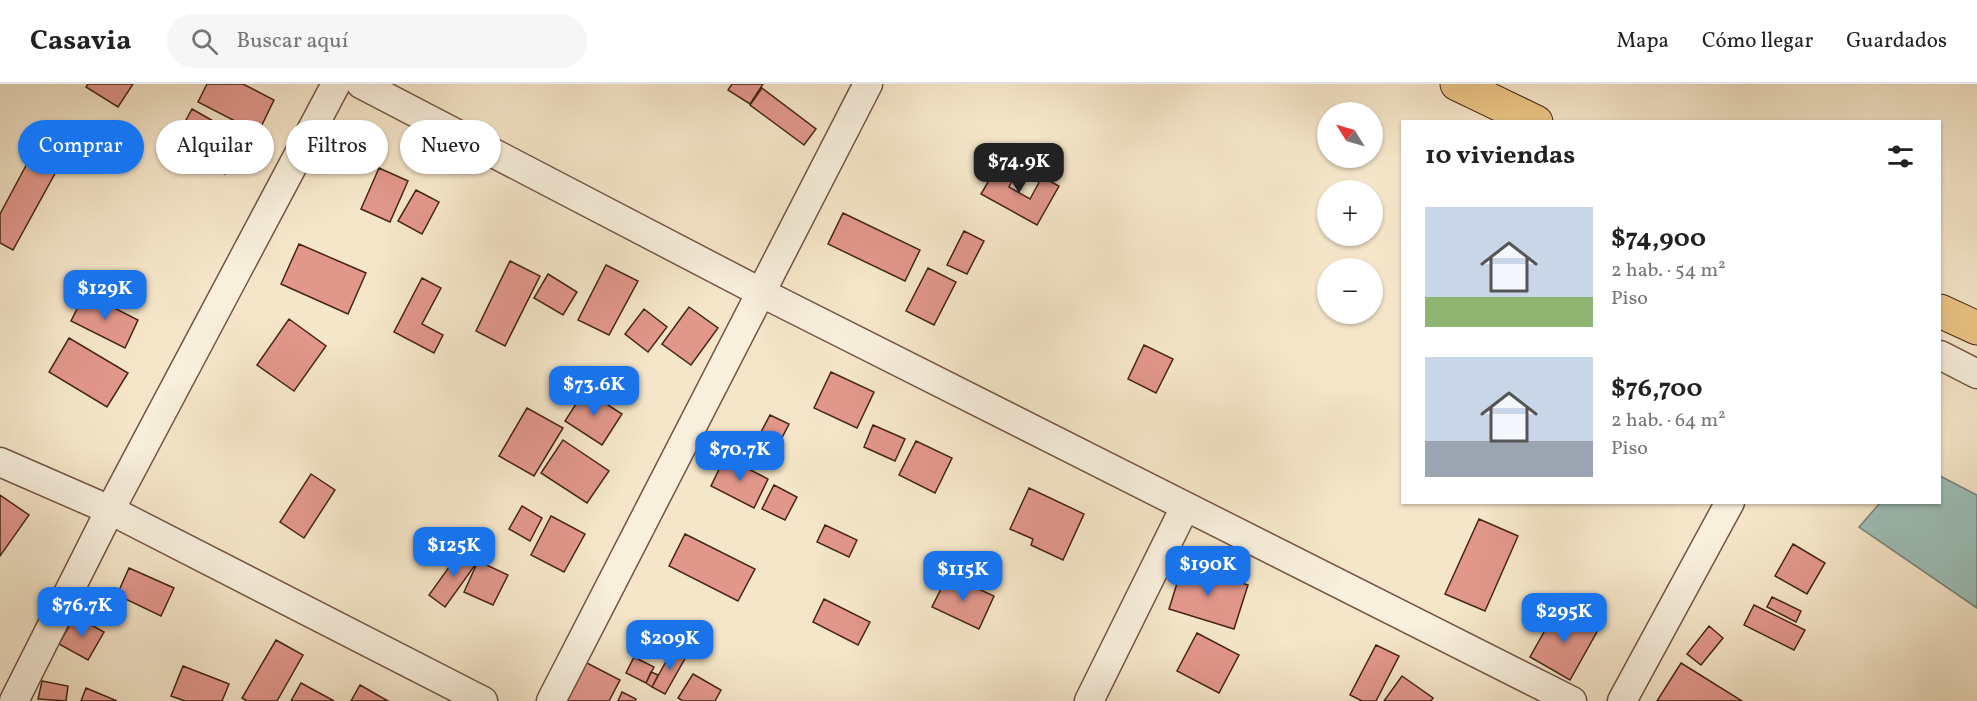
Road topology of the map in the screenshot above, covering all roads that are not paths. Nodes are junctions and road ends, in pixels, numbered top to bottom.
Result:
1 (336, 84) edge
2 (361, 84) edge
3 (868, 84) edge
4 (1457, 84) edge
5 (1532, 120) edge
6 (762, 293) junction
7 (1941, 311) edge
8 (1977, 328) edge
9 (1941, 356) edge
10 (1977, 374) edge
11 (0, 462) edge
12 (1729, 504) edge
13 (1185, 507) junction
14 (110, 510) junction
15 (14, 701) edge
16 (483, 701) edge
17 (551, 701) edge
18 (1089, 701) edge
19 (1572, 701) edge
20 (1622, 701) edge

1 - 14 street
2 - 6 street
3 - 6 street
4 - 5 highway
6 - 13 street
6 - 17 street
7 - 8 highway
9 - 10 street
11 - 14 street
12 - 20 street
13 - 18 street
13 - 19 street
14 - 15 street
14 - 16 street

